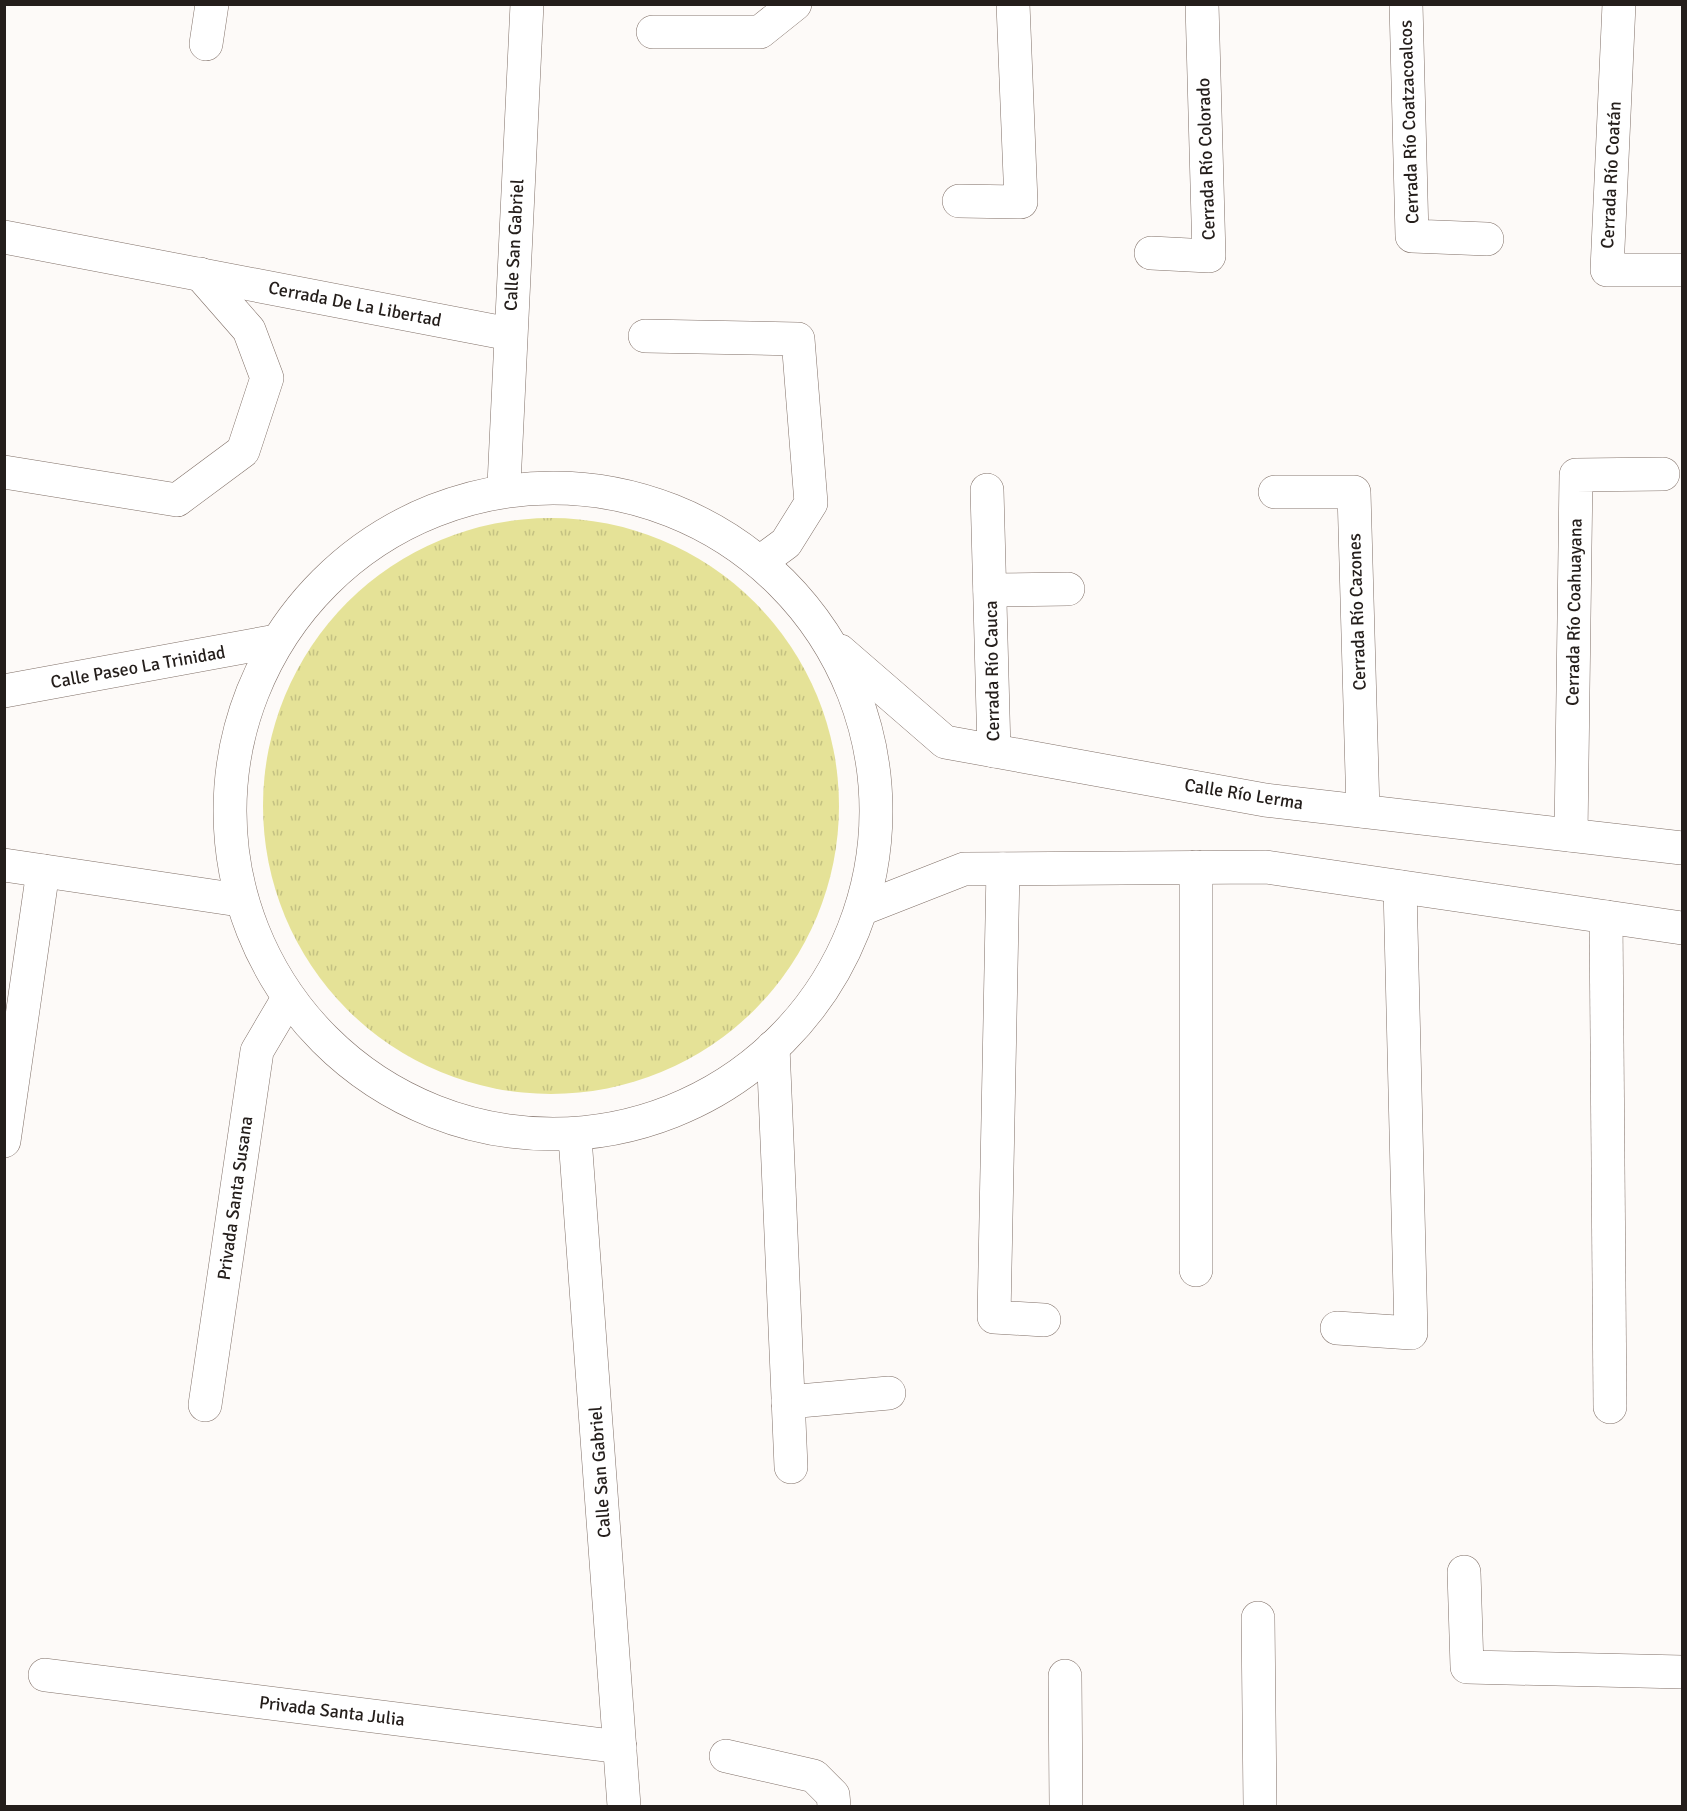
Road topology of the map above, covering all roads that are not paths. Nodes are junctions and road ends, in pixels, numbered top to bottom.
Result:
1 (212, 4) edge
2 (527, 4) edge
3 (795, 4) edge
4 (1013, 4) edge
5 (1202, 4) edge
6 (1406, 4) edge
7 (1619, 4) edge
8 (653, 32) dead end
9 (206, 44) dead end
10 (959, 201) dead end
11 (4, 237) edge
12 (1487, 238) dead end
13 (1151, 253) dead end
14 (1683, 270) edge
15 (200, 274) junction
16 (510, 333) junction
17 (645, 336) dead end
18 (4, 472) edge
19 (1663, 474) dead end
20 (504, 485) junction
21 (987, 490) dead end
22 (1275, 492) dead end
23 (763, 560) junction
24 (1068, 589) dead end
25 (990, 590) junction
26 (271, 642) junction
27 (840, 651) junction
28 (4, 691) edge
29 (994, 751) junction
30 (1364, 811) junction
31 (1571, 835) junction
32 (1683, 848) edge
33 (4, 865) edge
34 (1196, 867) junction
35 (1003, 869) junction
36 (43, 871) junction
37 (1400, 887) junction
38 (240, 900) junction
39 (867, 907) junction
40 (1606, 917) junction
41 (1683, 928) edge
42 (288, 1000) junction
43 (773, 1047) junction
44 (575, 1138) junction
45 (4, 1141) edge
46 (1196, 1270) dead end
47 (1044, 1320) dead end
48 (1337, 1328) dead end
49 (889, 1393) dead end
50 (788, 1402) junction
51 (205, 1405) dead end
52 (1610, 1407) dead end
53 (791, 1467) dead end
54 (1464, 1572) dead end
55 (1258, 1618) dead end
56 (1683, 1672) edge
57 (45, 1675) dead end
58 (1065, 1676) dead end
59 (620, 1747) junction
60 (726, 1756) dead end
61 (624, 1806) edge
62 (834, 1806) edge
63 (1066, 1806) edge
64 (1260, 1806) edge

1 - 9 street
2 - 16 street, Calle San Gabriel
3 - 8 street
4 - 10 street
5 - 13 street, Cerrada Río Colorado
6 - 12 street, Cerrada Río Coatzacoalcos
7 - 14 street, Cerrada Río Coatán
11 - 15 street, Cerrada De La Libertad
15 - 16 street, Cerrada De La Libertad
15 - 18 street
16 - 20 street, Calle San Gabriel
17 - 23 street
19 - 31 street, Cerrada Río Coahuayana
20 - 23 street
20 - 26 street
21 - 25 street, Cerrada Río Cauca
22 - 30 street, Cerrada Río Cazones
23 - 27 street
24 - 25 street, Cerrada Río Cauca
25 - 29 street, Cerrada Río Cauca
26 - 28 street, Calle Paseo La Trinidad
26 - 38 street
27 - 29 street, Calle Río Lerma
27 - 39 street
29 - 30 street, Calle Río Lerma
30 - 31 street, Calle Río Lerma
31 - 32 street, Calle Río Lerma
33 - 36 street
34 - 35 street
34 - 37 street
34 - 46 street
35 - 39 street
35 - 47 street
36 - 38 street
36 - 45 street
37 - 40 street
37 - 48 street
38 - 42 street
39 - 43 street
40 - 41 street
40 - 52 street
42 - 44 street
42 - 51 street, Privada Santa Susana
43 - 44 street
43 - 50 street
44 - 59 street, Calle San Gabriel
49 - 50 street
50 - 53 street
54 - 56 street
55 - 64 street
57 - 59 street, Privada Santa Julia
58 - 63 street
59 - 61 street, Calle San Gabriel
60 - 62 street

